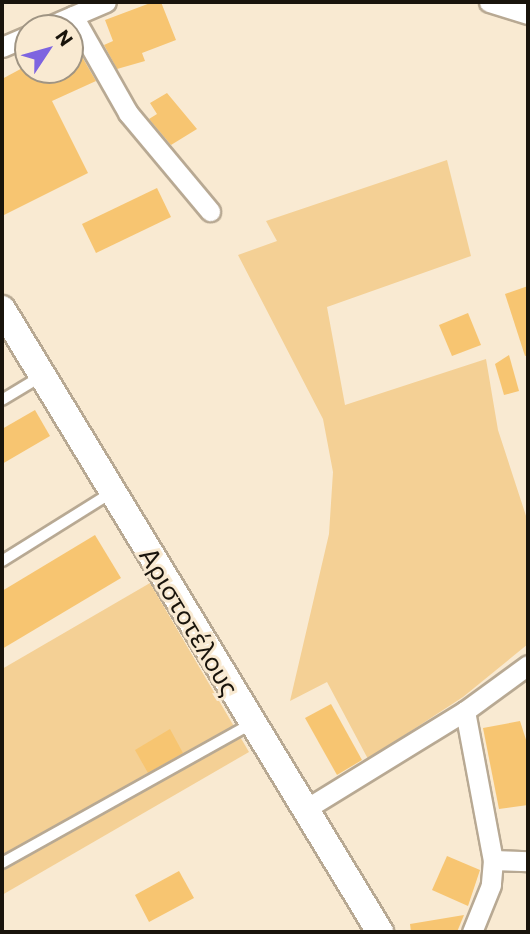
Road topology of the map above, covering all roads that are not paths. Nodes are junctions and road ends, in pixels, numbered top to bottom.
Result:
1 (106, 2) edge
2 (489, 2) edge
3 (528, 13) edge
4 (78, 14) edge
5 (84, 35) edge
6 (210, 211) dead end
7 (2, 309) edge
8 (42, 375) junction
9 (2, 400) edge
10 (113, 492) junction
11 (2, 561) edge
12 (528, 665) edge
13 (465, 711) junction
14 (252, 724) junction
15 (304, 810) junction
16 (493, 860) junction
17 (528, 861) edge
18 (2, 863) edge
19 (380, 932) edge
20 (472, 932) edge

1 - 4 street
2 - 3 street
5 - 6 street
7 - 8 main road, Αριστοτέλους
8 - 9 lane
8 - 10 main road, Αριστοτέλους
10 - 11 lane
10 - 14 main road, Αριστοτέλους
12 - 13 street
13 - 15 street
13 - 16 street
14 - 15 main road, Αριστοτέλους
14 - 18 lane
15 - 19 main road, Αριστοτέλους
16 - 17 street
16 - 20 street

